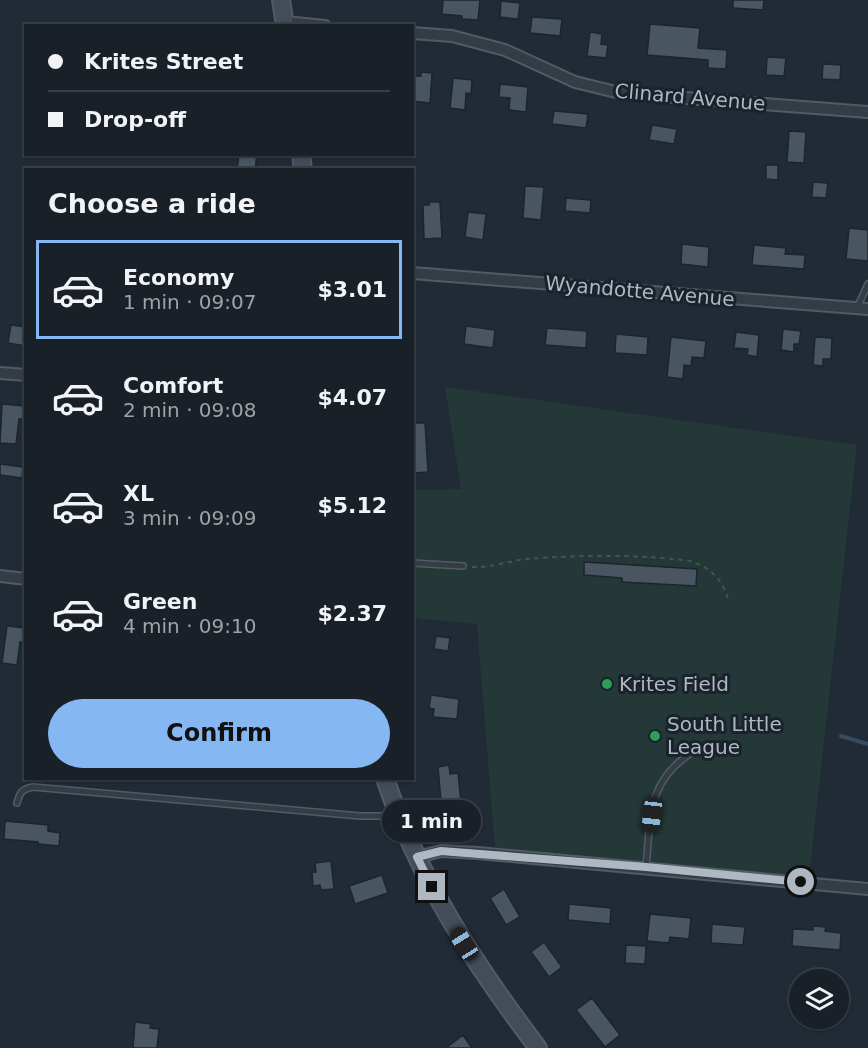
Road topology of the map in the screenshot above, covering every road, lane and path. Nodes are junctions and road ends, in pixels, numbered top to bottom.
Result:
1 (281, 0) edge
2 (285, 24) edge
3 (414, 33) edge
4 (868, 112) edge
5 (414, 273) edge
6 (868, 284) edge
7 (863, 309) edge
8 (0, 373) edge
9 (24, 375) edge
10 (414, 563) edge
11 (463, 566) joint
12 (0, 576) edge
13 (24, 579) edge
14 (729, 602) dead end
15 (694, 751) dead end
16 (386, 780) edge
17 (17, 803) dead end
18 (399, 816) junction
19 (417, 857) junction
20 (646, 867) junction
21 (868, 889) edge
22 (538, 1048) edge

1 - 2 main road
3 - 4 street, Clinard Avenue
5 - 7 street, Wyandotte Avenue
6 - 7 lane
8 - 9 street
10 - 11 lane
11 - 14 path
12 - 13 street
15 - 20 lane
16 - 18 main road
17 - 18 lane
18 - 19 main road
19 - 20 street
19 - 22 main road
20 - 21 street

